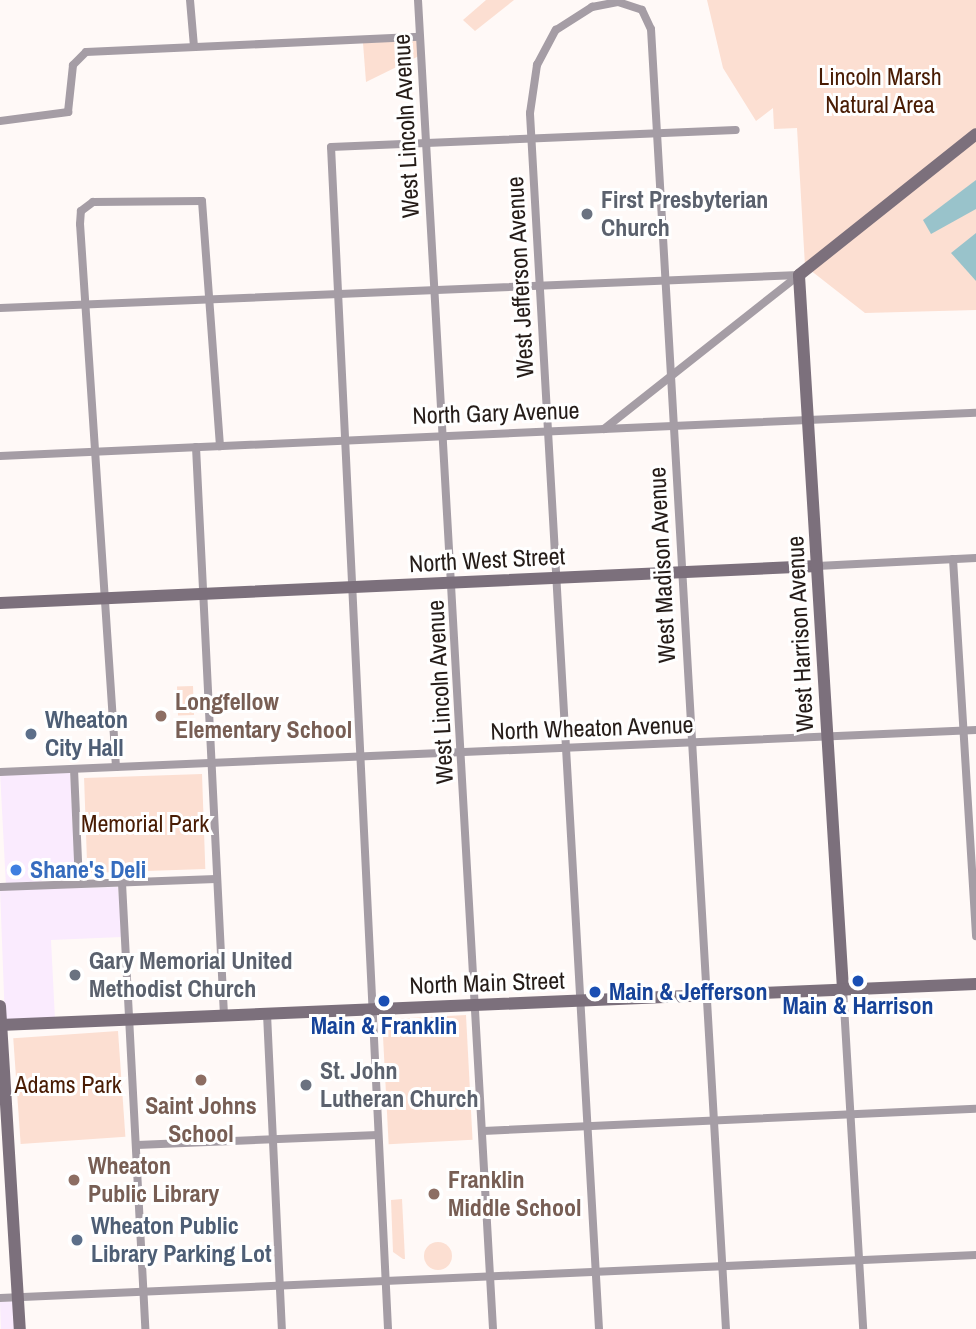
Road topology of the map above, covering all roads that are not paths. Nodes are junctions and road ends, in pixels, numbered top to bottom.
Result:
1 (190, 0) edge
2 (418, 0) edge
3 (421, 37) junction
4 (194, 47) junction
5 (0, 121) edge
6 (736, 130) dead end
7 (657, 133) junction
8 (976, 134) edge
9 (531, 138) junction
10 (426, 143) junction
11 (799, 275) junction
12 (665, 279) junction
13 (540, 285) junction
14 (435, 289) junction
15 (334, 294) junction
16 (211, 299) junction
17 (86, 305) junction
18 (0, 308) edge
19 (672, 377) junction
20 (976, 412) edge
21 (808, 420) junction
22 (674, 425) junction
23 (604, 429) junction
24 (548, 431) junction
25 (444, 436) junction
26 (342, 441) junction
27 (220, 446) junction
28 (196, 447) junction
29 (96, 452) junction
30 (0, 456) edge
31 (976, 558) edge
32 (953, 559) junction
33 (817, 566) junction
34 (682, 572) junction
35 (557, 578) junction
36 (453, 583) junction
37 (348, 588) junction
38 (204, 594) junction
39 (105, 599) junction
40 (0, 603) edge
41 (976, 730) edge
42 (964, 731) junction
43 (828, 736) junction
44 (691, 743) junction
45 (566, 748) junction
46 (463, 752) junction
47 (359, 757) junction
48 (210, 763) junction
49 (116, 767) junction
50 (74, 769) junction
51 (0, 772) edge
52 (974, 856) edge
53 (216, 879) junction
54 (122, 883) junction
55 (79, 884) junction
56 (0, 887) edge
57 (976, 936) edge
58 (976, 984) edge
59 (843, 989) junction
60 (706, 995) junction
61 (581, 1000) junction
62 (476, 1005) junction
63 (0, 1006) edge
64 (371, 1009) junction
65 (267, 1014) junction
66 (223, 1016) junction
67 (129, 1019) junction
68 (1, 1025) edge
69 (976, 1110) edge
70 (850, 1115) junction
71 (713, 1121) junction
72 (588, 1126) junction
73 (482, 1130) junction
74 (379, 1135) junction
75 (273, 1140) junction
76 (137, 1145) junction
77 (4, 1150) edge
78 (976, 1255) edge
79 (859, 1261) junction
80 (723, 1268) junction
81 (596, 1273) junction
82 (490, 1278) junction
83 (385, 1282) junction
84 (280, 1287) junction
85 (143, 1293) junction
86 (0, 1298) edge
87 (18, 1298) junction
88 (20, 1329) edge
89 (145, 1329) edge
90 (282, 1329) edge
91 (387, 1329) edge
92 (493, 1329) edge
93 (599, 1329) edge
94 (726, 1329) edge
95 (863, 1329) edge

1 - 4 street
2 - 3 street, West Lincoln Avenue
3 - 4 street
3 - 10 street, West Lincoln Avenue
4 - 5 street
6 - 7 street
7 - 9 street
7 - 9 street, West Jefferson Avenue
7 - 12 street, West Madison Avenue
8 - 11 street, North Gary Avenue
9 - 10 street
9 - 13 street, West Jefferson Avenue
10 - 14 street, West Lincoln Avenue
10 - 15 street
11 - 12 street
11 - 19 street, North Gary Avenue
11 - 21 street, West Harrison Avenue
12 - 13 street
12 - 19 street, West Madison Avenue
13 - 14 street
13 - 24 street, West Jefferson Avenue
14 - 15 street
14 - 25 street, West Lincoln Avenue
15 - 16 street
15 - 26 street
16 - 17 street
16 - 17 street
16 - 27 street
17 - 18 street
17 - 29 street
19 - 22 street, West Madison Avenue
19 - 23 street, North Gary Avenue
20 - 21 street
21 - 22 street
21 - 33 street, West Harrison Avenue
22 - 23 street
22 - 34 street, West Madison Avenue
23 - 24 street, North Gary Avenue
24 - 25 street, North Gary Avenue
24 - 35 street, West Jefferson Avenue
25 - 26 street, North Gary Avenue
25 - 36 street, West Lincoln Avenue
26 - 27 street, North Gary Avenue
26 - 37 street
27 - 28 street, North Gary Avenue
28 - 29 street, North Gary Avenue
28 - 38 street
29 - 30 street, North Gary Avenue
29 - 39 street
31 - 32 street, North West Street
32 - 33 street, North West Street
32 - 42 street
33 - 34 street, North West Street
33 - 43 street, West Harrison Avenue
34 - 35 street, North West Street
34 - 44 street, West Madison Avenue
35 - 36 street, North West Street
35 - 45 street, West Jefferson Avenue
36 - 37 street, North West Street
36 - 46 street, West Lincoln Avenue
37 - 38 street, North West Street
37 - 47 street
38 - 39 street, North West Street
38 - 48 street
39 - 40 street, North West Street
39 - 49 street
41 - 42 street, North Wheaton Avenue
42 - 43 street, North Wheaton Avenue
42 - 52 street
43 - 44 street, North Wheaton Avenue
43 - 59 street, West Harrison Avenue
44 - 45 street, North Wheaton Avenue
44 - 60 street, West Madison Avenue
45 - 46 street, North Wheaton Avenue
45 - 61 street, West Jefferson Avenue
46 - 47 street, North Wheaton Avenue
46 - 62 street, West Lincoln Avenue
47 - 48 street, North Wheaton Avenue
47 - 64 street
48 - 49 street, North Wheaton Avenue
48 - 53 street
49 - 50 street, North Wheaton Avenue
50 - 51 street, North Wheaton Avenue
50 - 55 street
52 - 57 street
53 - 54 street
53 - 66 street
54 - 55 street
54 - 67 street
55 - 56 street
58 - 59 street, North Main Street
59 - 60 street, North Main Street
59 - 70 street
60 - 61 street, North Main Street
60 - 71 street, West Madison Avenue
61 - 62 street, North Main Street
61 - 72 street, West Jefferson Avenue
62 - 64 street, North Main Street
62 - 73 street, West Lincoln Avenue
63 - 68 street
64 - 65 street, North Main Street
64 - 74 street
65 - 66 street, North Main Street
65 - 75 street
66 - 67 street, North Main Street
67 - 68 street, North Main Street
67 - 76 street
68 - 77 street
69 - 70 street
70 - 71 street
70 - 79 street
71 - 72 street
71 - 80 street, West Madison Avenue
72 - 73 street
72 - 81 street, West Jefferson Avenue
73 - 82 street, West Lincoln Avenue
74 - 75 street
74 - 83 street
75 - 76 street
75 - 84 street
76 - 85 street
77 - 87 street
78 - 79 street
79 - 80 street
79 - 95 street
80 - 81 street
80 - 94 street, West Madison Avenue
81 - 82 street
81 - 93 street, West Jefferson Avenue
82 - 83 street
82 - 92 street, West Lincoln Avenue
83 - 84 street
83 - 91 street
84 - 85 street
84 - 90 street
85 - 87 street
85 - 89 street
86 - 87 street
87 - 88 street

